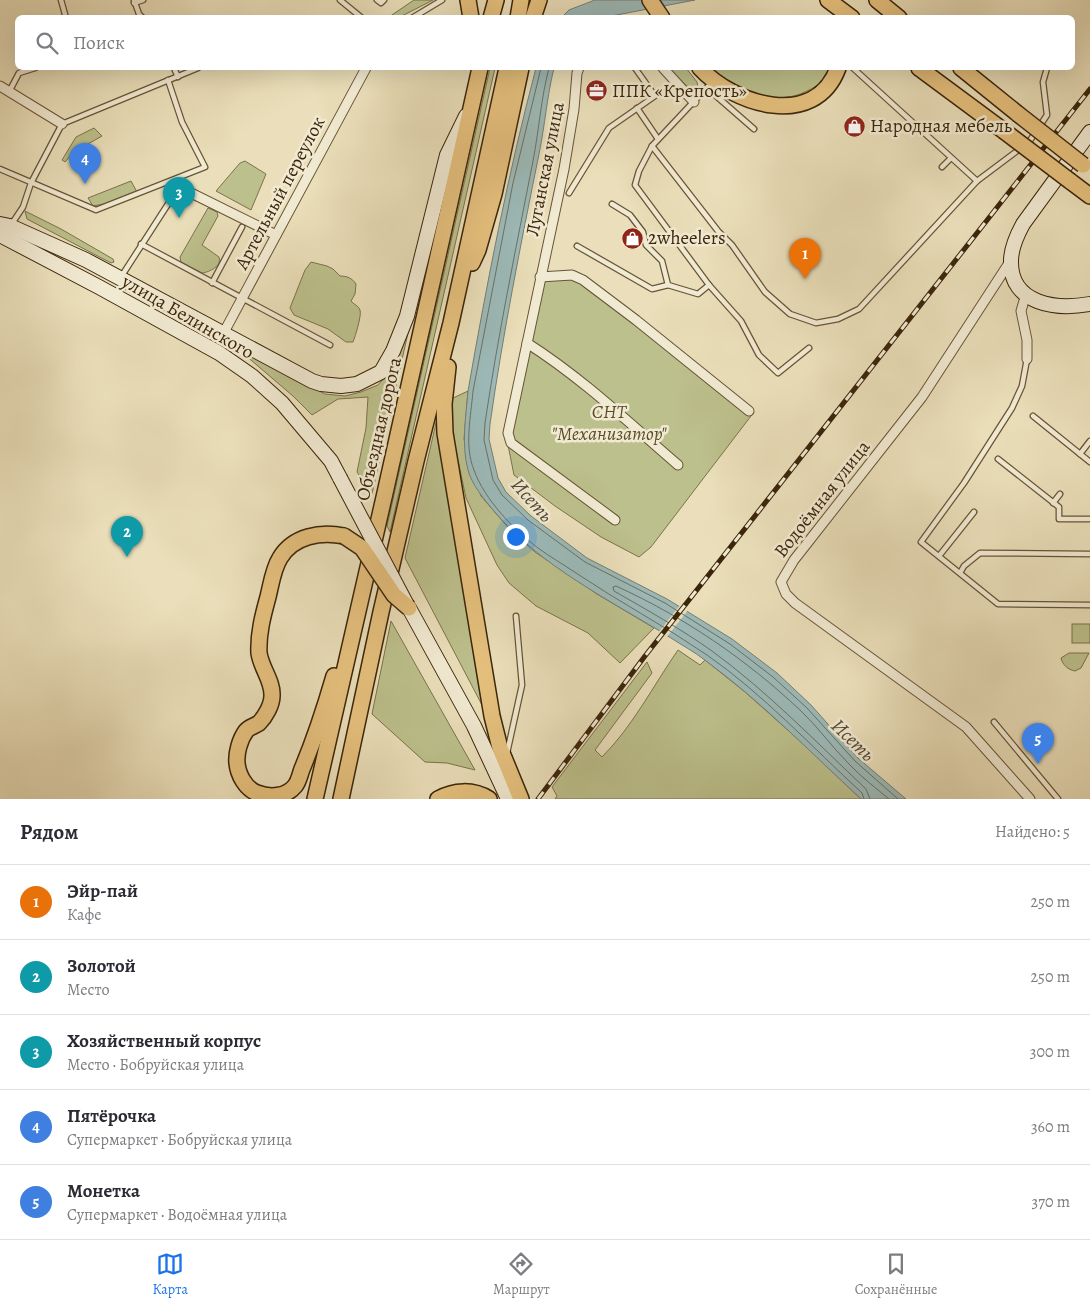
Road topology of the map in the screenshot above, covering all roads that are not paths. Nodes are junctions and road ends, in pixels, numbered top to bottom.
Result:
1 (61, 0) edge
2 (143, 0) edge
3 (340, 0) edge
4 (377, 0) edge
5 (384, 0) edge
6 (442, 0) edge
7 (468, 0) edge
8 (496, 0) edge
9 (521, 0) edge
10 (539, 0) edge
11 (650, 0) edge
12 (824, 0) edge
13 (828, 0) edge
14 (877, 0) edge
15 (134, 2) edge
16 (65, 15) edge
17 (140, 15) edge
18 (358, 15) edge
19 (417, 15) edge
20 (470, 15) edge
21 (493, 15) edge
22 (518, 15) edge
23 (534, 15) edge
24 (660, 15) edge
25 (833, 15) edge
26 (848, 15) edge
27 (895, 15) edge
28 (29, 70) edge
29 (175, 70) edge
30 (194, 70) edge
31 (365, 70) edge
32 (474, 70) edge
33 (480, 70) edge
34 (507, 70) edge
35 (521, 70) edge
36 (578, 70) edge
37 (636, 70) edge
38 (666, 70) edge
39 (701, 70) edge
40 (837, 70) edge
41 (855, 70) edge
42 (922, 70) edge
43 (963, 70) edge
44 (1046, 70) edge
45 (178, 77) junction
46 (168, 80) junction
47 (710, 84) junction
48 (0, 86) edge
49 (10, 90) junction
50 (473, 97) junction
51 (694, 102) junction
52 (637, 108) junction
53 (62, 124) junction
54 (754, 130) dead end
55 (1090, 132) edge
56 (658, 139) junction
57 (652, 146) junction
58 (951, 158) junction
59 (942, 167) dead end
60 (1086, 168) edge
61 (0, 170) edge
62 (977, 181) junction
63 (31, 183) junction
64 (179, 186) joint
65 (569, 193) dead end
66 (1090, 196) edge
67 (612, 204) dead end
68 (242, 227) dead end
69 (3, 228) edge
70 (276, 235) junction
71 (141, 244) junction
72 (577, 246) dead end
73 (1010, 260) junction
74 (540, 277) junction
75 (120, 278) junction
76 (212, 282) junction
77 (668, 284) junction
78 (709, 284) junction
79 (458, 293) junction
80 (1026, 294) junction
81 (242, 298) junction
82 (1090, 304) edge
83 (451, 323) junction
84 (224, 334) junction
85 (527, 344) junction
86 (330, 345) dead end
87 (809, 348) dead end
88 (1027, 359) joint
89 (749, 411) dead end
90 (1033, 416) dead end
91 (1090, 441) edge
92 (1080, 454) junction
93 (998, 459) dead end
94 (1090, 462) edge
95 (678, 464) dead end
96 (1060, 494) dead end
97 (1053, 503) junction
98 (974, 512) dead end
99 (1090, 519) edge
100 (616, 520) dead end
101 (1090, 554) edge
102 (939, 556) junction
103 (960, 573) junction
104 (1090, 605) edge
105 (360, 606) junction
106 (408, 608) junction
107 (516, 616) dead end
108 (994, 722) dead end
109 (505, 762) junction
110 (515, 797) edge
111 (315, 799) edge
112 (342, 799) edge
113 (438, 799) edge
114 (489, 799) edge
115 (1030, 799) edge
116 (1058, 799) edge

1 - 16 lane
2 - 15 lane
3 - 18 lane
4 - 5 lane
6 - 19 lane
7 - 20 main road
8 - 21 main road
9 - 22 main road
10 - 23 main road
11 - 24 main road
12 - 25 main road
13 - 26 main road
14 - 27 main road
15 - 17 lane
28 - 49 lane
29 - 45 lane
30 - 45 lane
31 - 70 street, Артельный переулок
32 - 50 main road
33 - 50 main road, Объездная дорога
34 - 79 main road
35 - 79 main road
36 - 74 street, Луганская улица
37 - 52 lane
38 - 51 street
39 - 47 main road
40 - 47 main road
41 - 58 lane
42 - 66 main road, bridge
43 - 60 main road, bridge
44 - 62 lane
45 - 46 lane
46 - 53 lane
46 - 63 lane
47 - 51 lane
47 - 54 lane
48 - 49 street
49 - 53 street
50 - 84 main road
50 - 105 main road, Объездная дорога
51 - 56 lane
52 - 56 lane
52 - 65 lane
53 - 63 lane
55 - 73 main road
56 - 57 lane
57 - 62 lane
57 - 78 lane
58 - 59 lane
58 - 62 lane
61 - 63 lane
63 - 69 lane
64 - 70 street
64 - 71 lane
67 - 77 lane
68 - 76 lane
69 - 75 main road
69 - 106 main road, улица Белинского, bridge
70 - 81 street, Артельный переулок
71 - 75 lane
71 - 76 lane
72 - 77 lane
73 - 80 main road
73 - 115 street, Водоёмная улица
74 - 85 street, Луганская улица
74 - 89 street
75 - 84 main road
76 - 81 lane
77 - 78 lane
78 - 87 lane
79 - 83 main road
80 - 82 main road
80 - 88 street
81 - 84 street, Артельный переулок
81 - 86 lane
83 - 109 main road
83 - 112 main road
85 - 95 street
85 - 100 street, Луганская улица
88 - 102 lane
90 - 92 lane
91 - 92 lane
92 - 94 lane
93 - 97 lane
96 - 97 lane
97 - 99 lane
98 - 102 lane
101 - 103 lane
102 - 103 lane
103 - 104 lane
105 - 106 main road, bridge
105 - 111 main road, Объездная дорога
106 - 110 main road, улица Белинского
107 - 109 lane
108 - 116 lane
109 - 110 main road
113 - 114 main road

